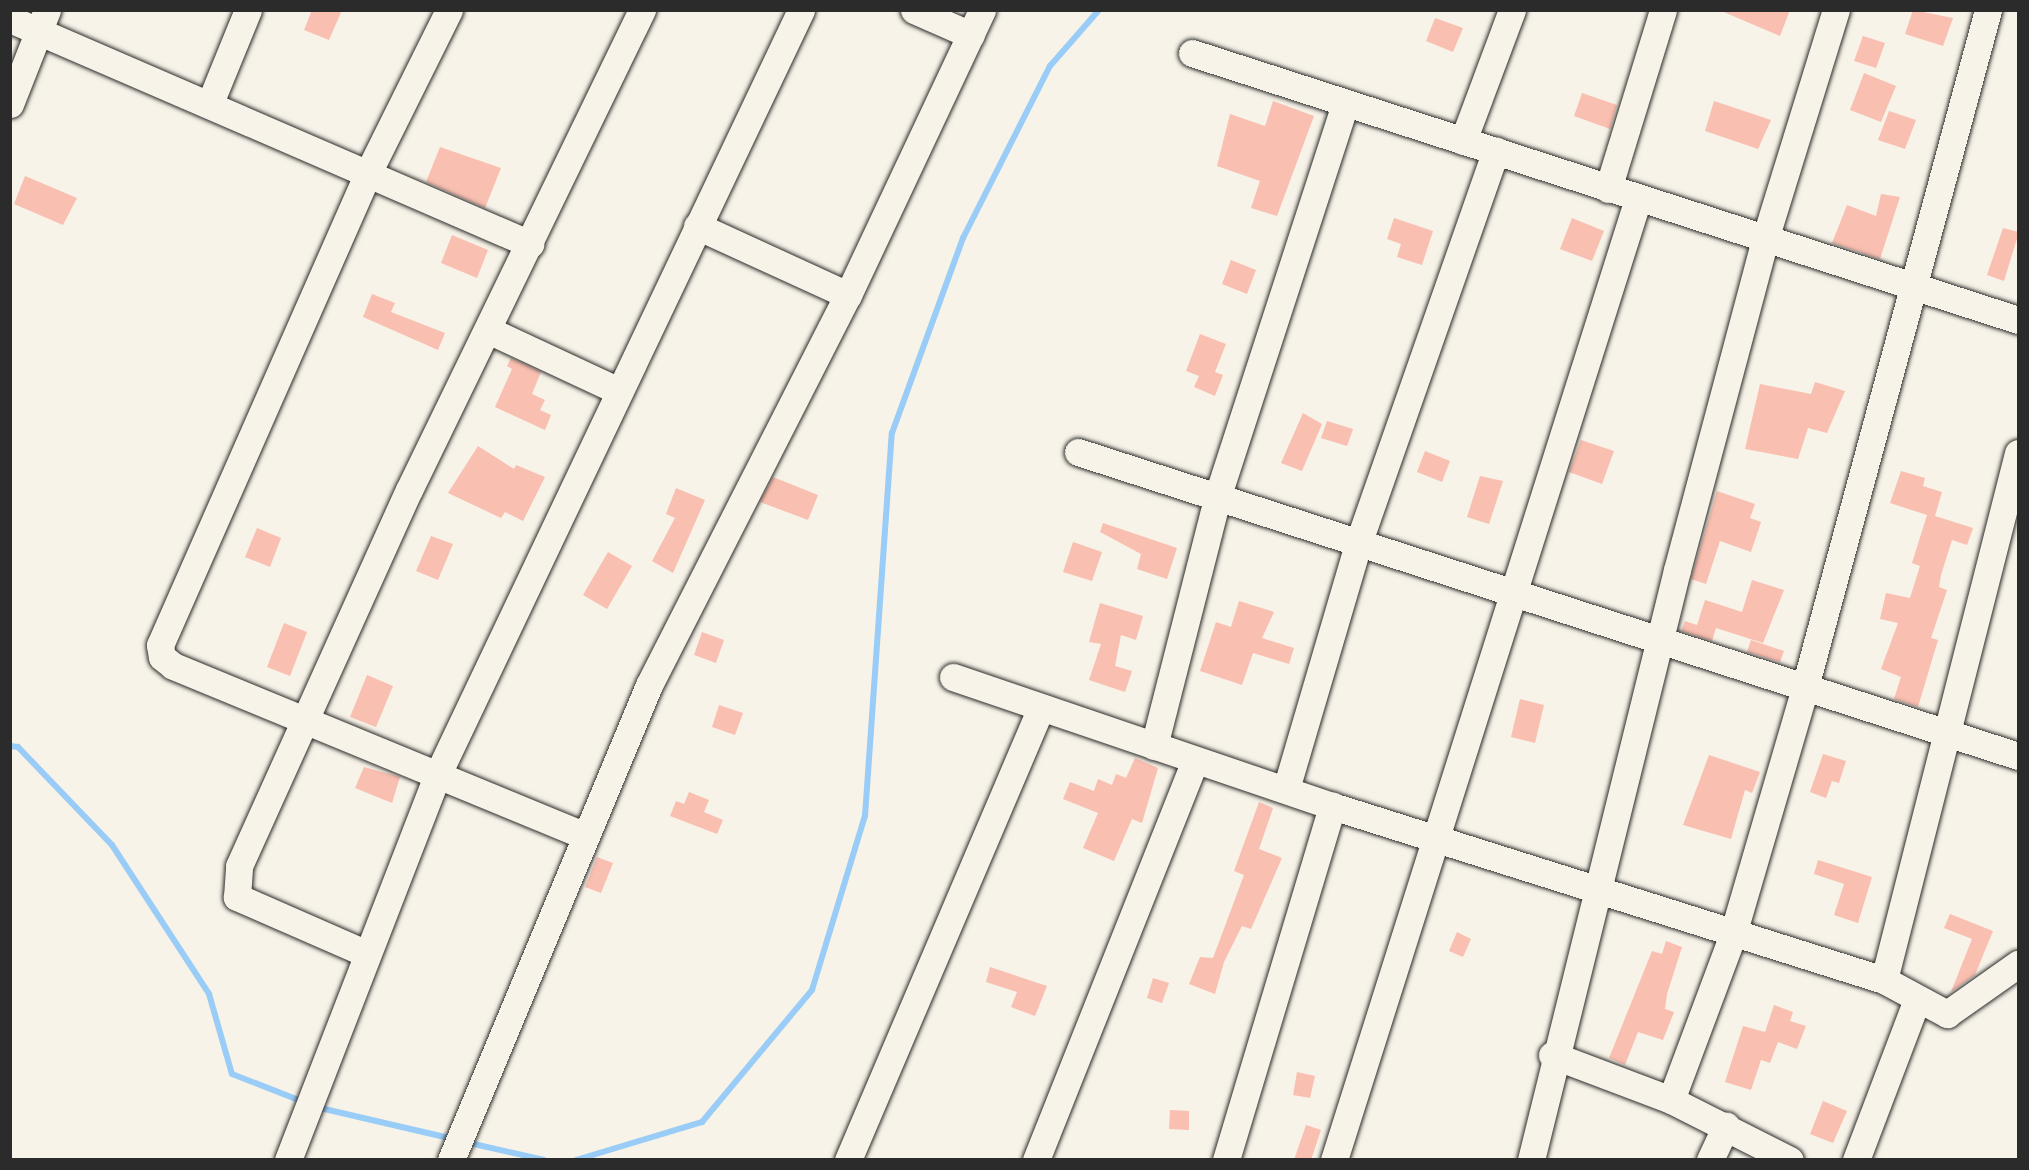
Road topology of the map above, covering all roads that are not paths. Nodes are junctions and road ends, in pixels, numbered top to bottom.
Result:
1 (248, 10) edge
2 (449, 10) edge
3 (642, 10) edge
4 (801, 10) edge
5 (914, 10) edge
6 (1512, 10) edge
7 (1663, 10) edge
8 (1836, 10) edge
9 (1988, 10) edge
10 (10, 19) edge
11 (43, 21) edge
12 (976, 23) edge
13 (1192, 53) dead end
14 (210, 103) junction
15 (1345, 103) junction
16 (10, 104) edge
17 (1463, 141) junction
18 (1496, 151) junction
19 (368, 172) junction
20 (1608, 189) junction
21 (1638, 200) junction
22 (697, 226) junction
23 (1766, 240) junction
24 (530, 244) junction
25 (1914, 284) junction
26 (848, 295) junction
27 (2019, 320) edge
28 (488, 330) junction
29 (619, 391) junction
30 (1078, 452) dead end
31 (2019, 453) edge
32 (1217, 498) junction
33 (1358, 544) junction
34 (1510, 592) junction
35 (1660, 642) junction
36 (953, 677) dead end
37 (1805, 687) junction
38 (1041, 707) junction
39 (308, 722) junction
40 (1944, 730) junction
41 (1154, 746) junction
42 (2019, 756) edge
43 (1195, 760) junction
44 (437, 776) junction
45 (1286, 789) junction
46 (1332, 806) junction
47 (584, 835) junction
48 (1436, 840) junction
49 (1596, 889) junction
50 (1733, 934) junction
51 (364, 953) junction
52 (2019, 964) edge
53 (1884, 980) junction
54 (1917, 999) junction
55 (1552, 1055) junction
56 (1671, 1100) junction
57 (1726, 1126) junction
58 (288, 1160) edge
59 (451, 1160) edge
60 (848, 1160) edge
61 (1036, 1160) edge
62 (1226, 1160) edge
63 (1334, 1160) edge
64 (1531, 1160) edge
65 (1710, 1160) edge
66 (1790, 1160) edge
67 (1856, 1160) edge

1 - 14 street
2 - 19 street
3 - 24 street
4 - 22 street
5 - 12 street
6 - 17 street
7 - 20 street
8 - 23 street
9 - 25 street
10 - 11 street
11 - 14 street
11 - 16 street
12 - 26 street
13 - 15 street
14 - 19 street
15 - 17 street
15 - 32 street
17 - 18 street
18 - 20 street
18 - 33 street
19 - 24 street
19 - 39 street
20 - 21 street
21 - 23 street
21 - 34 street
22 - 26 street
22 - 29 street
23 - 25 street
23 - 35 street
24 - 28 street
25 - 27 street
25 - 37 street
26 - 47 street
28 - 29 street
28 - 39 street
29 - 44 street
30 - 32 street
31 - 40 street
32 - 33 street
32 - 41 street
33 - 34 street
33 - 45 street
34 - 35 street
34 - 48 street
35 - 37 street
35 - 49 street
36 - 38 street
37 - 40 street
37 - 50 street
38 - 41 street
38 - 60 street
39 - 44 street
39 - 51 street
40 - 42 street
40 - 53 street
41 - 43 street
43 - 45 street
43 - 61 street
44 - 47 street
44 - 51 street
45 - 46 street
46 - 48 street
46 - 62 street
47 - 59 street
48 - 49 street
48 - 63 street
49 - 50 street
49 - 55 street
50 - 53 street
50 - 56 street
51 - 58 street
52 - 54 street
53 - 54 street
54 - 67 street
55 - 56 street
55 - 64 street
56 - 57 street
57 - 65 street
57 - 66 street

